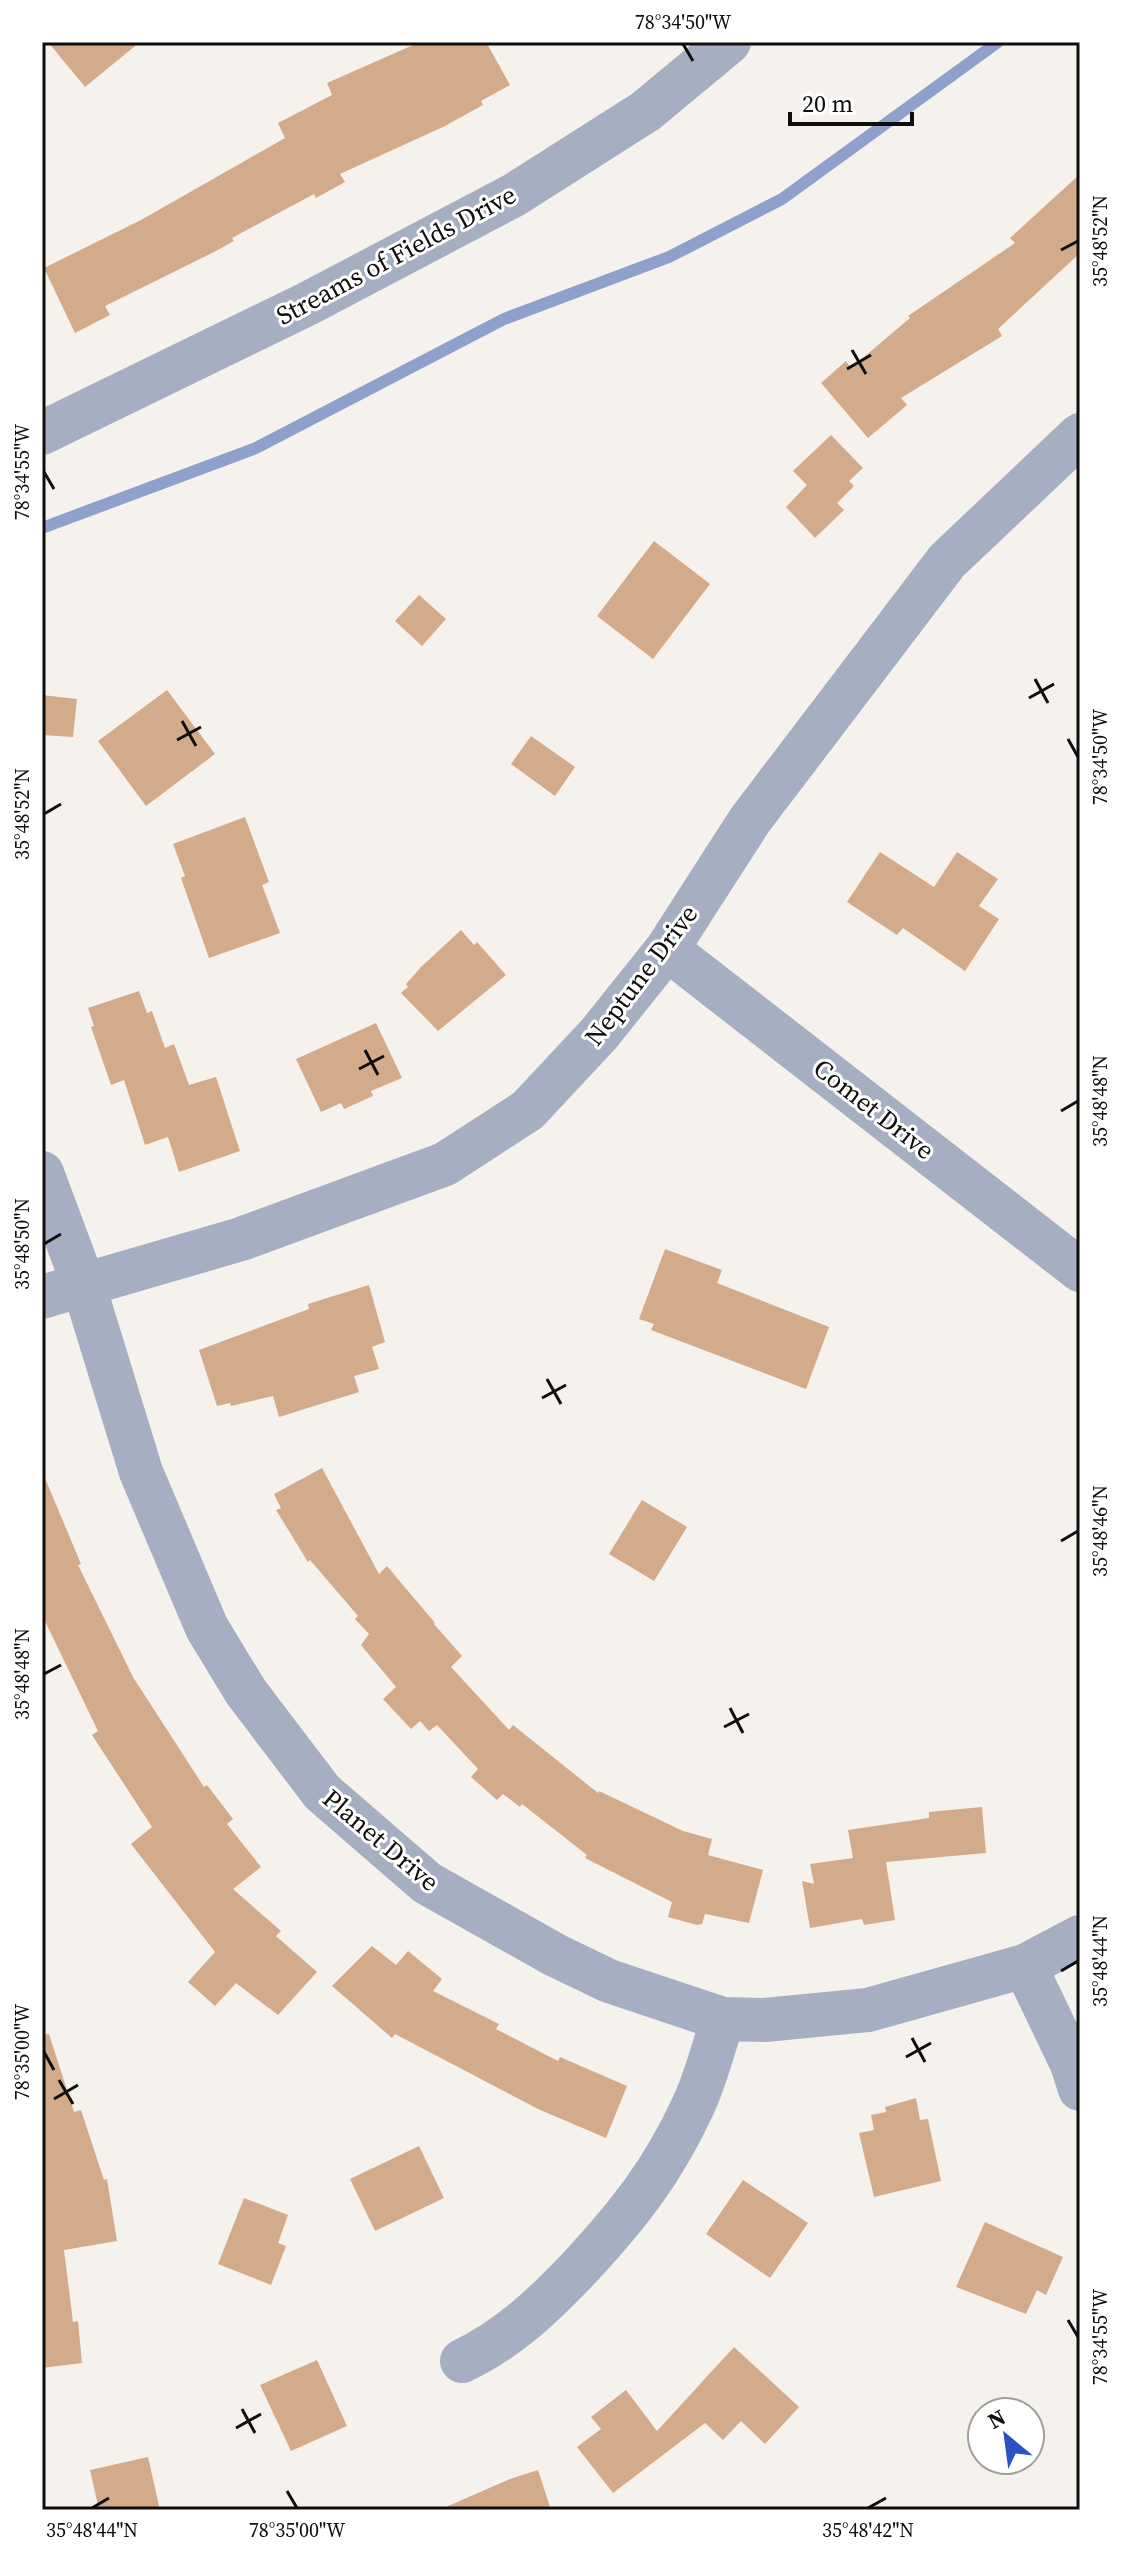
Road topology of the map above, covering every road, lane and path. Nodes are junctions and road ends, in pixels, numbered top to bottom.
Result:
1 (729, 42) edge
2 (42, 433) edge
3 (1080, 435) edge
4 (667, 949) junction
5 (42, 1173) edge
6 (1080, 1270) edge
7 (83, 1283) junction
8 (42, 1297) edge
9 (1080, 1937) edge
10 (1025, 1966) junction
11 (723, 2019) junction
12 (1080, 2089) edge
13 (462, 2361) dead end

1 - 2 street, Streams of Fields Drive
3 - 4 street, Neptune Drive
4 - 6 street, Comet Drive
4 - 7 street, Neptune Drive
5 - 7 street, Planet Drive
7 - 8 street, Neptune Drive
7 - 11 street, Planet Drive
9 - 10 street, Planet Drive
10 - 11 street, Planet Drive
10 - 12 street
11 - 13 street

